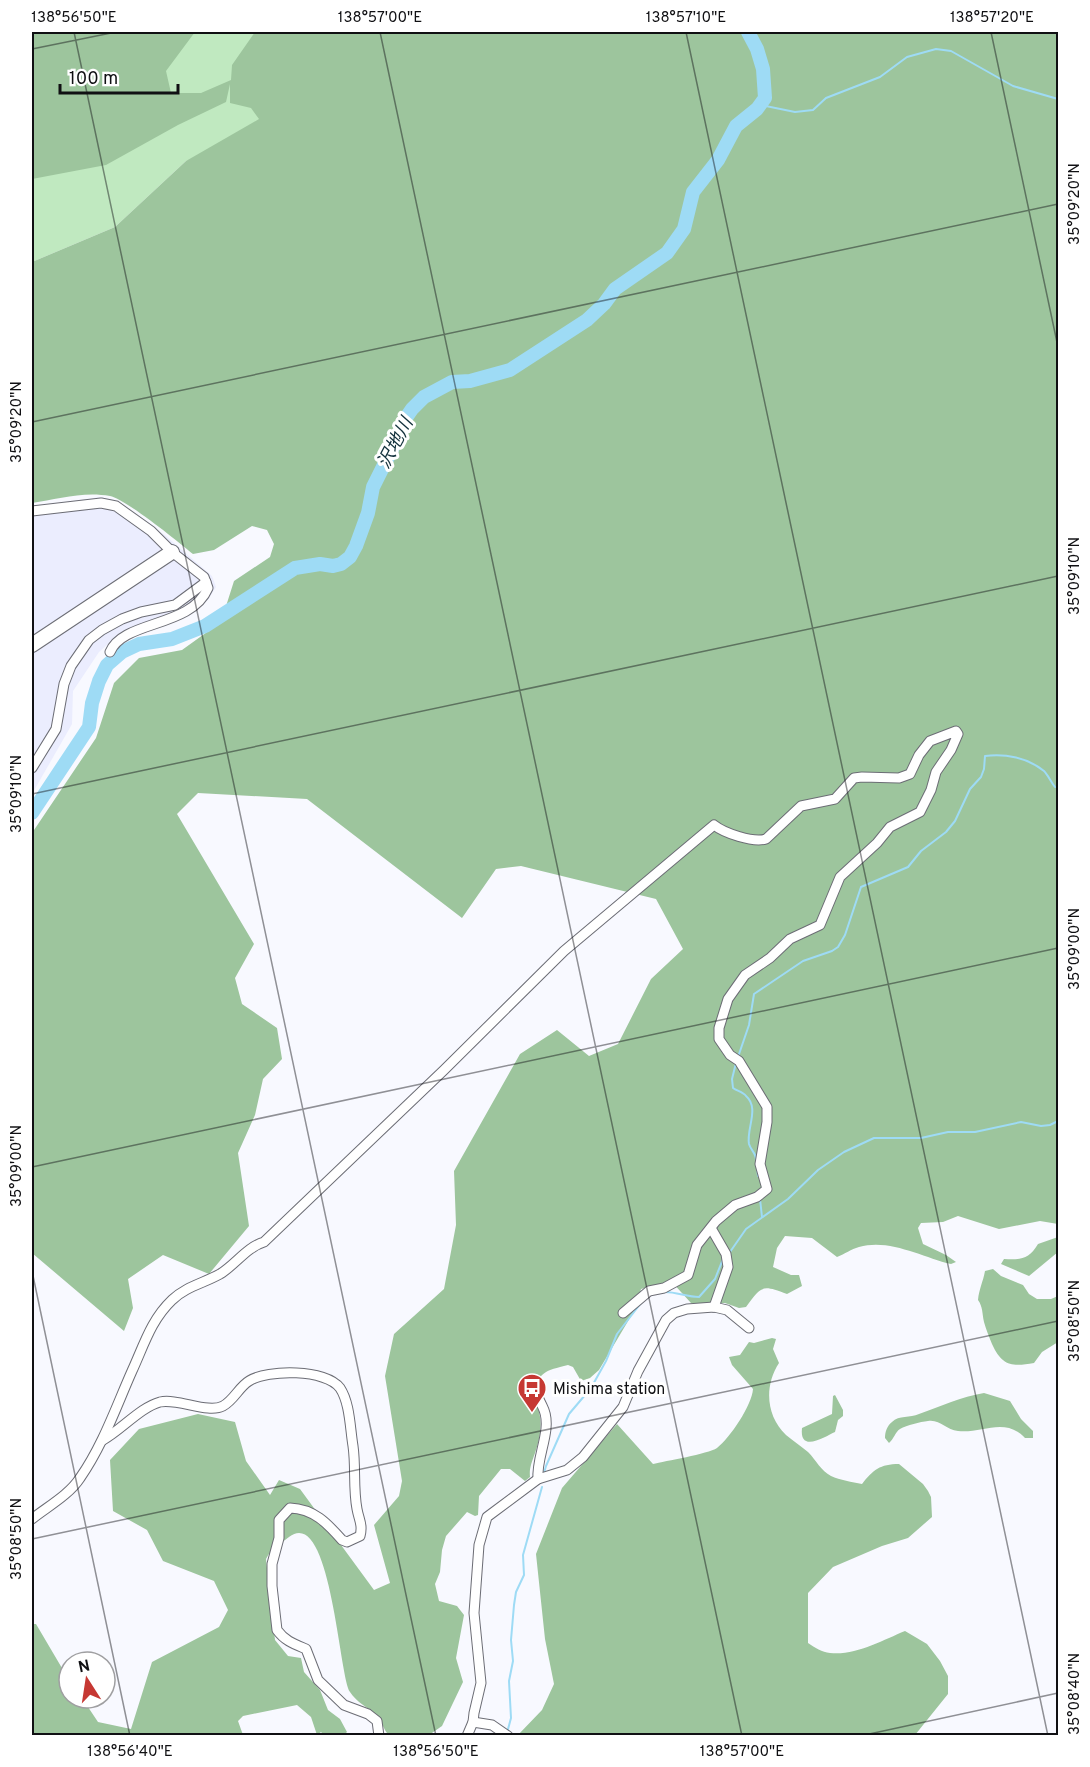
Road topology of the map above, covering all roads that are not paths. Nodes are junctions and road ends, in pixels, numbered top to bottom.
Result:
1 (32, 511) edge
2 (172, 552) junction
3 (206, 582) junction
4 (32, 645) edge
5 (110, 652) dead end
6 (32, 768) edge
7 (711, 1228) junction
8 (714, 1307) junction
9 (623, 1313) dead end
10 (749, 1328) dead end
11 (529, 1381) dead end
12 (103, 1440) junction
13 (538, 1479) junction
14 (32, 1519) edge
15 (473, 1722) junction
16 (506, 1734) edge
17 (379, 1736) edge
18 (467, 1736) edge

1 - 2 street
2 - 3 street
2 - 4 street
3 - 5 street
3 - 6 street
7 - 8 street
7 - 9 street
7 - 12 street
8 - 10 street
8 - 13 street
11 - 13 street
12 - 14 street
12 - 17 street
13 - 15 street
15 - 16 street
15 - 18 street

